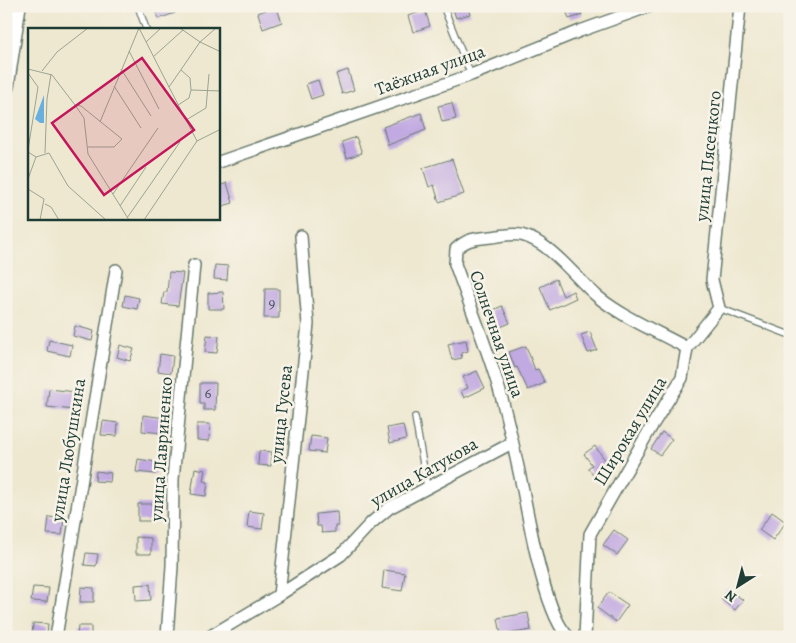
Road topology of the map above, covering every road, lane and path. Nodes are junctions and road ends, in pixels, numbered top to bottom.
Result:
1 (18, 6) edge
2 (138, 6) edge
3 (443, 6) edge
4 (650, 6) edge
5 (740, 6) edge
6 (146, 28) edge
7 (471, 75) junction
8 (6, 87) edge
9 (220, 162) edge
10 (301, 236) dead end
11 (194, 265) dead end
12 (116, 270) dead end
13 (719, 308) junction
14 (790, 335) edge
15 (688, 348) junction
16 (415, 417) dead end
17 (512, 442) junction
18 (427, 487) junction
19 (279, 595) junction
20 (56, 637) edge
21 (167, 637) edge
22 (209, 637) edge
23 (569, 637) edge
24 (585, 637) edge

1 - 8 main road
2 - 6 lane
3 - 7 lane
4 - 7 street, Таёжная улица
5 - 13 street, улица Пясецкого
7 - 9 street, Таёжная улица
10 - 19 street, улица Гусева
11 - 21 street, улица Лавриненко
12 - 20 street, улица Любушкина
13 - 14 lane
13 - 15 street
15 - 17 street, Солнечная улица
15 - 24 street, Широкая улица
16 - 18 lane
17 - 18 street, улица Катукова
17 - 23 street, Солнечная улица
18 - 19 street, улица Катукова
19 - 22 street, улица Катукова

